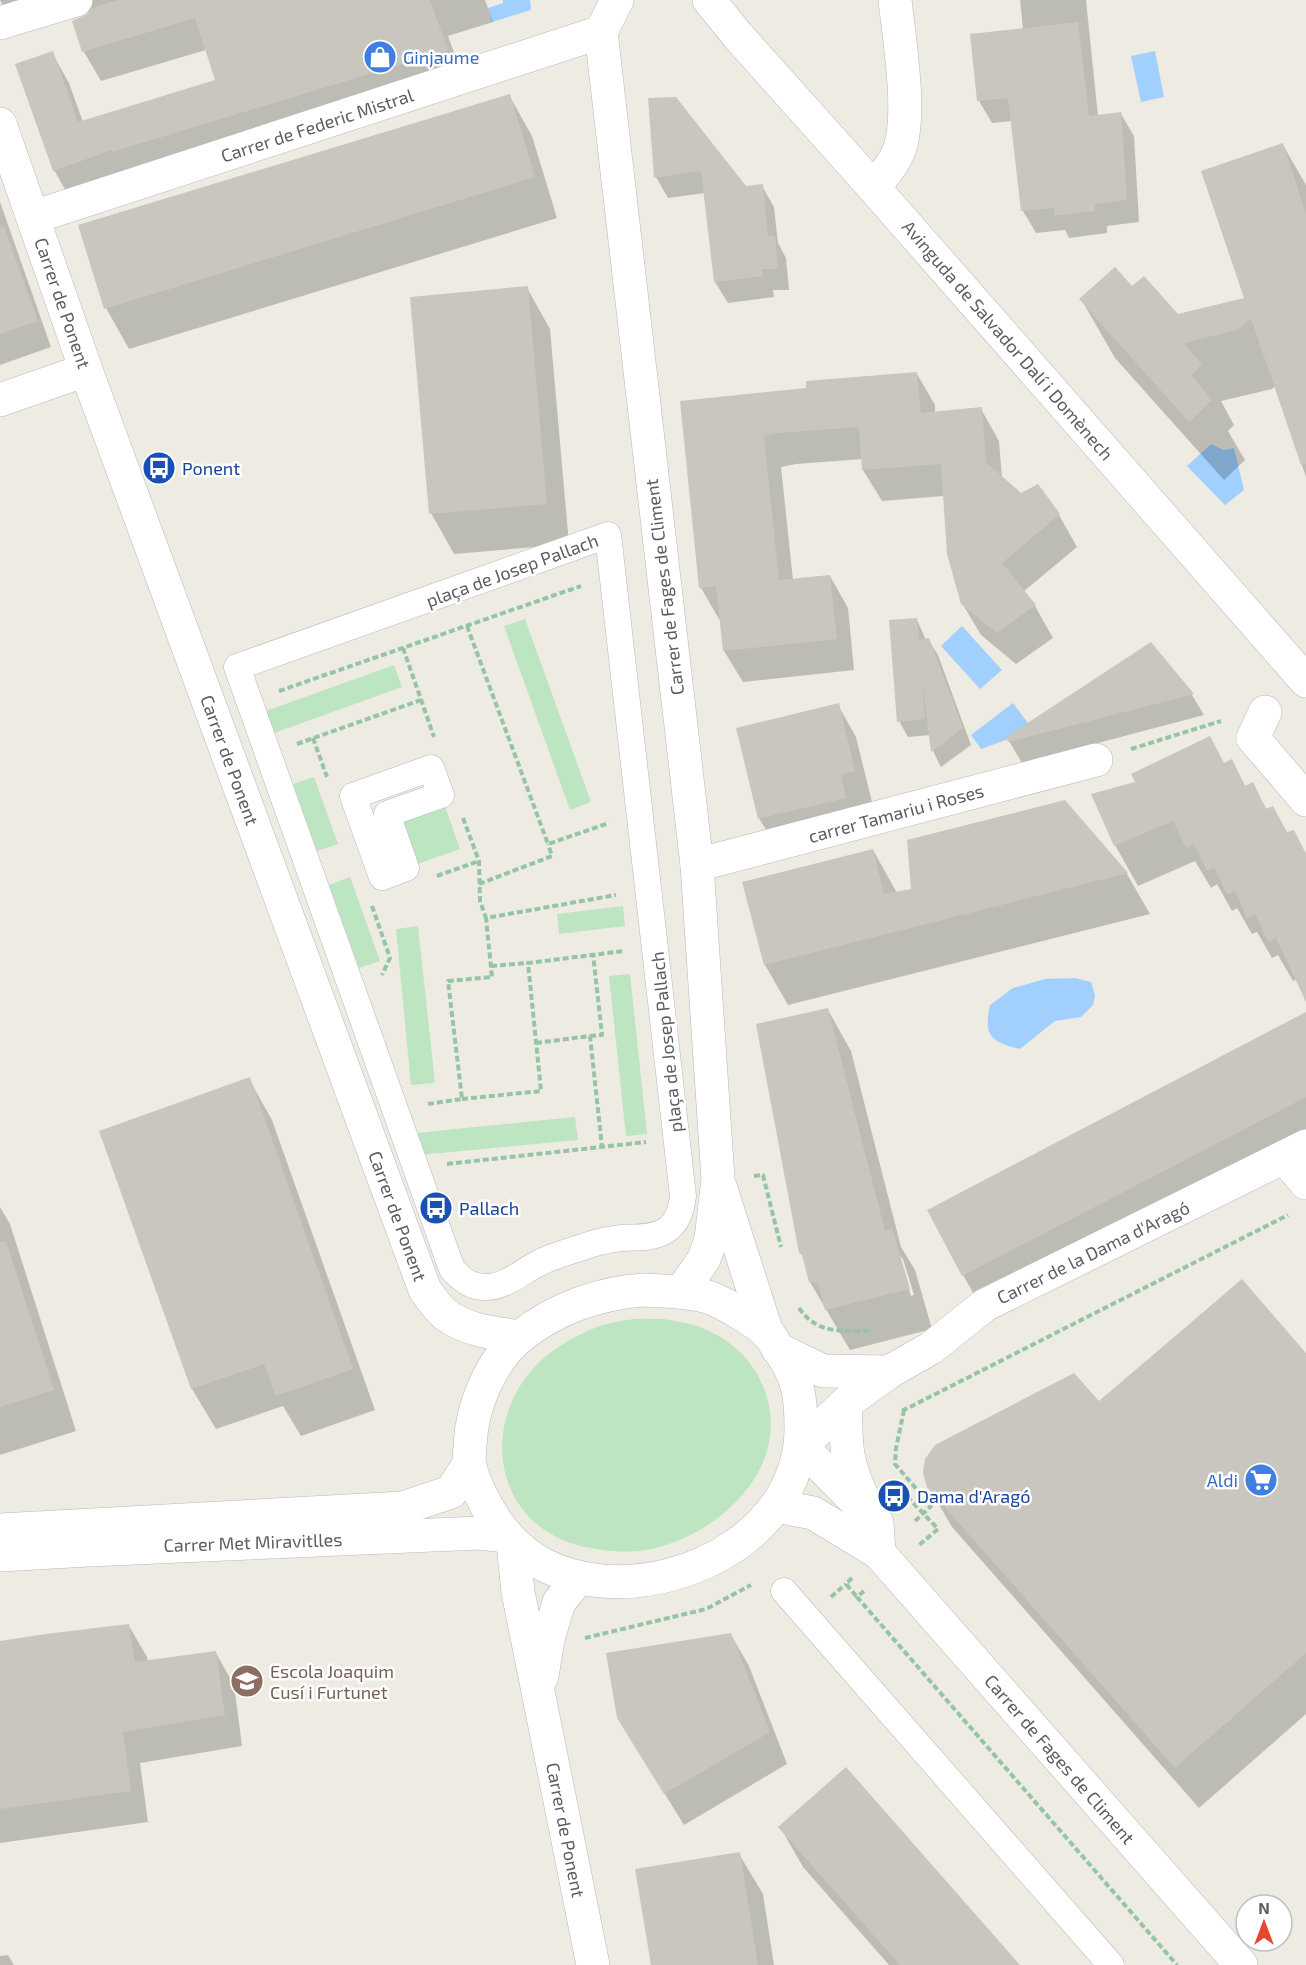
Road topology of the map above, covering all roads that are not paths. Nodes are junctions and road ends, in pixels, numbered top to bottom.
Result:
1 (76, 0) edge
2 (617, 0) edge
3 (709, 0) edge
4 (895, 0) edge
5 (0, 23) edge
6 (601, 32) junction
7 (0, 124) edge
8 (874, 188) junction
9 (34, 217) junction
10 (86, 370) junction
11 (0, 400) edge
12 (1306, 681) edge
13 (1259, 725) road end
14 (1096, 759) road end
15 (1306, 800) edge
16 (696, 865) junction
17 (406, 868) joint
18 (1295, 1151) edge
19 (718, 1179) junction
20 (1301, 1197) edge
21 (452, 1269) joint
22 (681, 1292) junction
23 (520, 1337) junction
24 (773, 1341) junction
25 (889, 1372) junction
26 (846, 1403) junction
27 (801, 1446) junction
28 (469, 1464) junction
29 (776, 1506) junction
30 (0, 1530) edge
31 (878, 1538) junction
32 (510, 1540) junction
33 (0, 1555) edge
34 (579, 1578) junction
35 (784, 1591) road end
36 (538, 1696) junction
37 (593, 1965) edge
38 (1111, 1965) edge
39 (1241, 1965) edge

1 - 5 street
2 - 6 street
3 - 8 street, Avinguda de Salvador Dalí i Domènech
4 - 8 street
6 - 9 street, Carrer de Federic Mistral
6 - 16 street, Carrer de Fages de Climent
7 - 9 street, Carrer de Ponent
8 - 12 street, Avinguda de Salvador Dalí i Domènech
9 - 10 street, Carrer de Ponent
10 - 11 street
10 - 23 street, Carrer de Ponent
13 - 15 street
14 - 16 street, carrer Tamariu i Roses
16 - 19 street, Carrer de Fages de Climent
17 - 17 street
18 - 20 street
18 - 25 street, Carrer de la Dama d'Aragó
19 - 22 street, Carrer de Fages de Climent
19 - 24 street, Carrer de Fages de Climent
21 - 21 street, plaça de Josep Pallach
22 - 23 street
22 - 24 street
23 - 28 street
24 - 25 street
24 - 27 street, Carrer de Fages de Climent
25 - 26 street, Carrer de la Dama d'Aragó
26 - 27 street, Carrer de la Dama d'Aragó
26 - 31 street, Carrer de Fages de Climent
27 - 29 street, Carrer de Fages de Climent
27 - 31 street, Carrer de Fages de Climent
28 - 30 street, Carrer Met Miravitlles
28 - 32 street
29 - 31 street, Carrer de Fages de Climent
29 - 34 street, Carrer de Fages de Climent
31 - 39 street, Carrer de Fages de Climent
32 - 33 street, Carrer Met Miravitlles
32 - 34 street, Carrer de Fages de Climent
32 - 36 street, Carrer de Ponent
34 - 36 street, Carrer de Ponent
35 - 38 street
36 - 37 street, Carrer de Ponent

